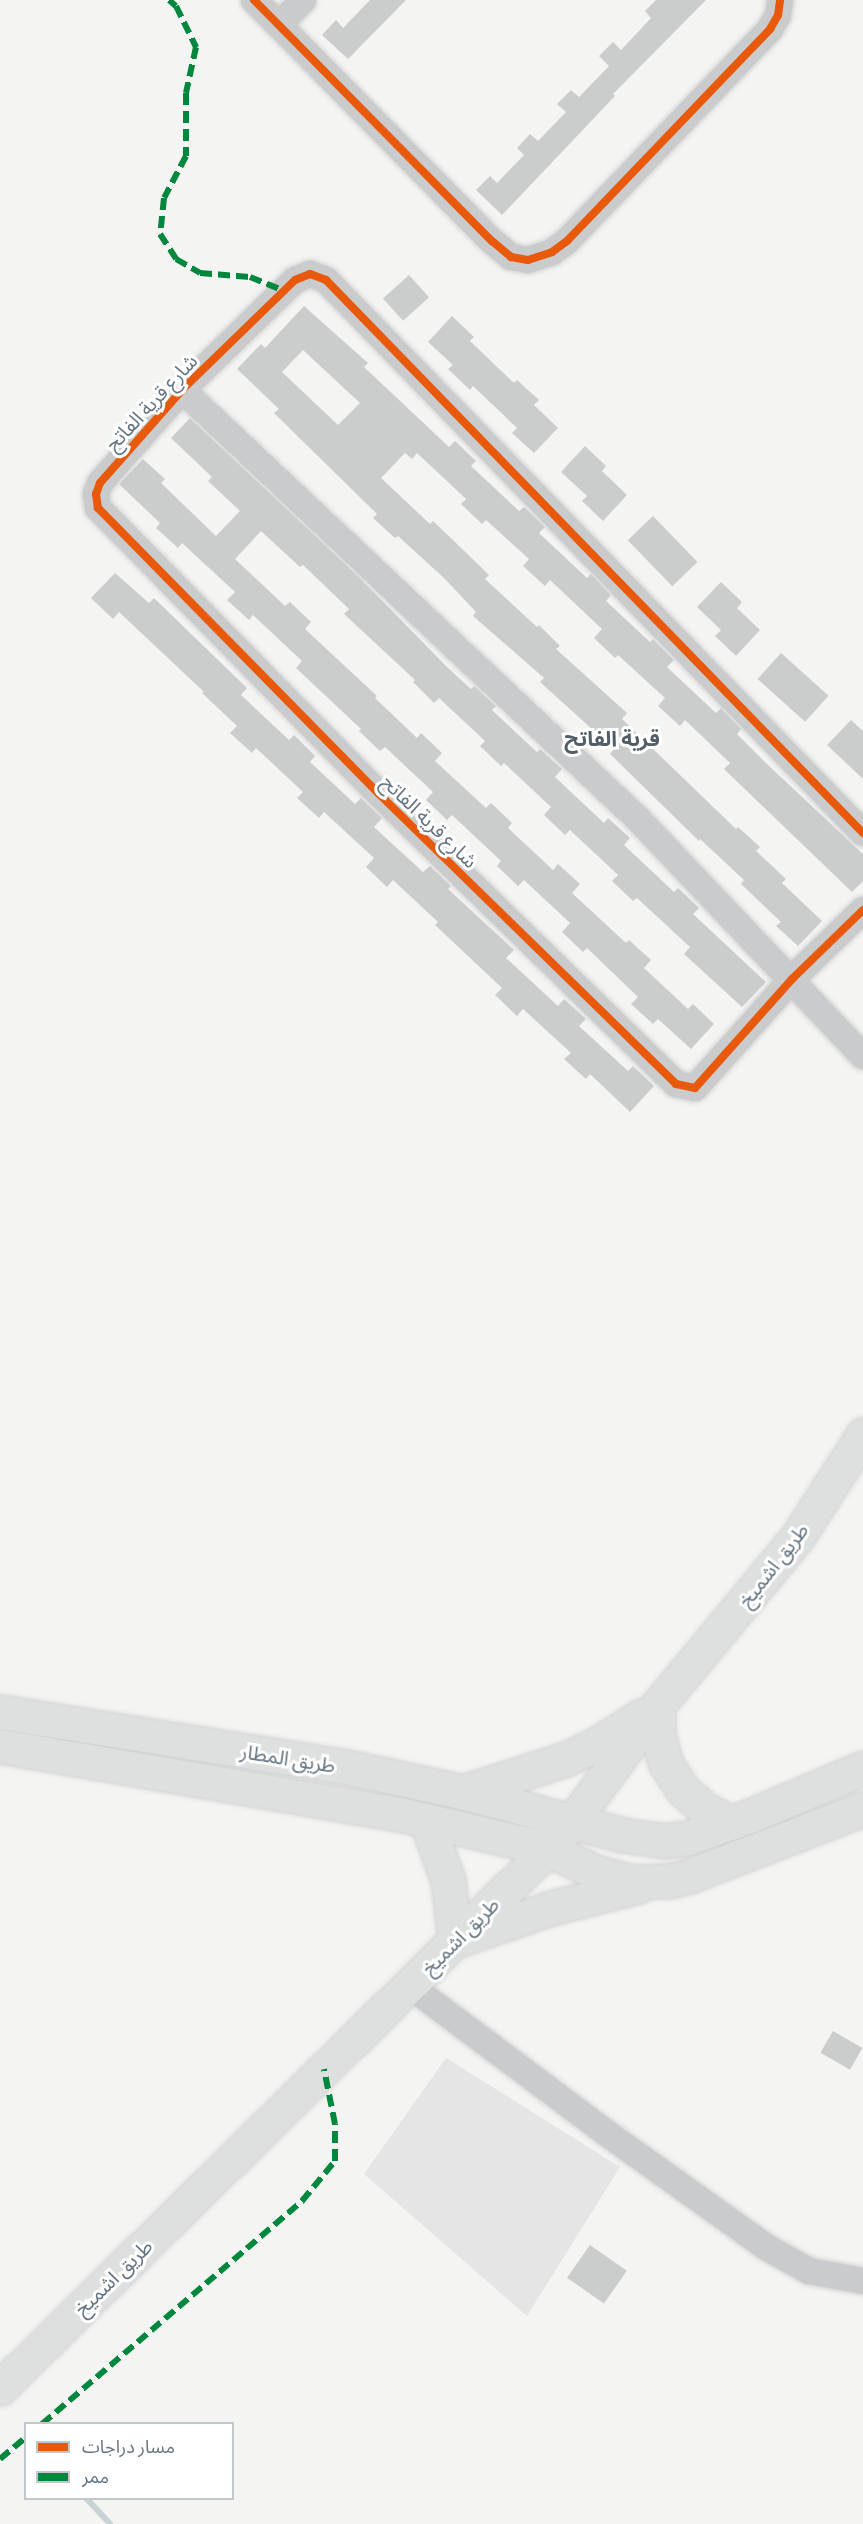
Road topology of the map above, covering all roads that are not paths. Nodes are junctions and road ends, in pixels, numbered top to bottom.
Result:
1 (254, 0) edge
2 (303, 0) edge
3 (780, 0) edge
4 (280, 24) junction
5 (182, 390) junction
6 (863, 833) edge
7 (863, 910) edge
8 (792, 979) junction
9 (863, 1056) edge
10 (863, 1435) edge
11 (658, 1705) junction
12 (0, 1712) edge
13 (0, 1746) edge
14 (863, 1768) edge
15 (420, 1782) junction
16 (463, 1792) junction
17 (863, 1809) edge
18 (412, 1817) junction
19 (572, 1822) junction
20 (730, 1823) junction
21 (548, 1849) junction
22 (649, 1883) junction
23 (455, 1941) junction
24 (410, 1986) junction
25 (863, 2281) edge
26 (0, 2388) edge

1 - 4 street
2 - 4 street
3 - 4 street
5 - 6 street, شارع قرية الفاتح
5 - 8 street
5 - 8 street, شارع قرية الفاتح
7 - 8 street
8 - 9 street
10 - 11 highway, طريق اشميخ
11 - 16 highway
11 - 19 highway, طريق اشميخ
11 - 20 highway
12 - 15 highway, طريق المطار
13 - 18 highway, طريق المطار
14 - 20 highway, طريق المطار
15 - 16 highway, طريق المطار
15 - 18 highway
16 - 19 highway, طريق المطار
17 - 22 highway
18 - 21 highway, طريق المطار
18 - 23 highway
19 - 20 highway, طريق المطار
19 - 21 highway, طريق اشميخ
21 - 22 highway, طريق المطار
21 - 23 highway, طريق اشميخ
22 - 23 highway
23 - 24 highway, طريق اشميخ
24 - 25 street
24 - 26 highway, طريق اشميخ

